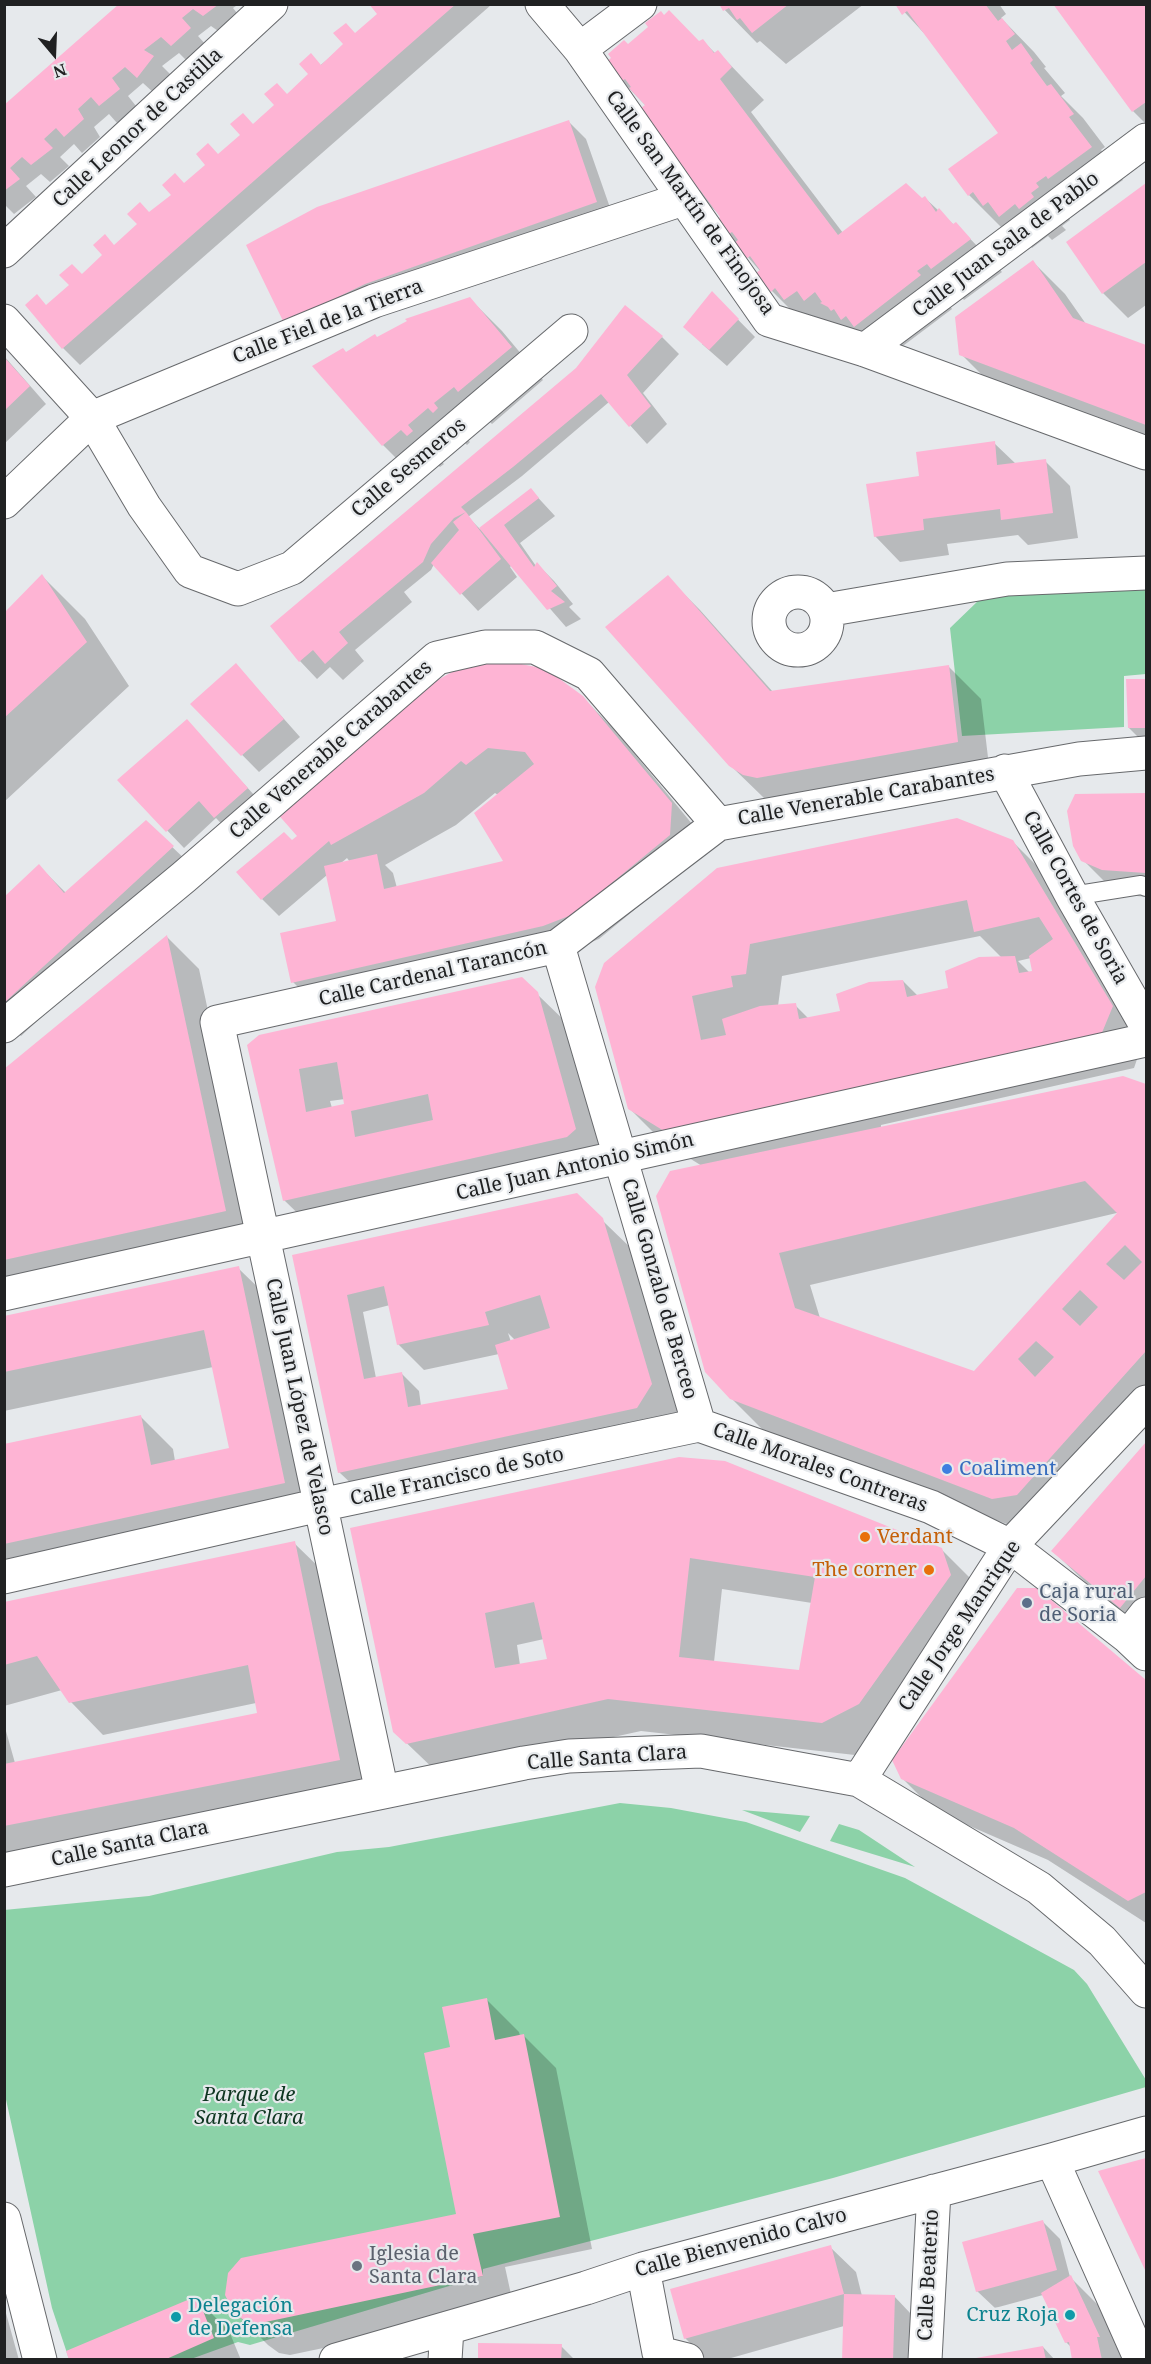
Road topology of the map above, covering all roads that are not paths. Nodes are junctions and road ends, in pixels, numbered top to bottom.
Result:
1 (271, 4) edge
2 (542, 4) edge
3 (640, 4) edge
4 (580, 49) junction
5 (1146, 140) edge
6 (683, 199) junction
7 (4, 251) edge
8 (4, 321) edge
9 (571, 331) dead end
10 (866, 350) junction
11 (1041, 414) junction
12 (92, 418) junction
13 (1146, 453) edge
14 (1146, 477) edge
15 (4, 502) edge
16 (1146, 573) edge
17 (826, 610) dead end
18 (1146, 753) edge
19 (1005, 771) junction
20 (718, 824) junction
21 (1146, 887) edge
22 (1072, 896) junction
23 (558, 946) junction
24 (218, 1022) joint
25 (1146, 1025) edge
26 (4, 1026) edge
27 (1146, 1040) edge
28 (620, 1157) junction
29 (263, 1236) junction
30 (4, 1294) edge
31 (1146, 1402) edge
32 (699, 1425) junction
33 (320, 1505) junction
34 (1010, 1546) junction
35 (4, 1577) edge
36 (1140, 1635) edge
37 (860, 1780) junction
38 (382, 1792) junction
39 (4, 1870) edge
40 (1146, 1991) edge
41 (1146, 2133) edge
42 (1052, 2160) junction
43 (934, 2191) junction
44 (4, 2219) edge
45 (643, 2269) junction
46 (446, 2344) edge
47 (40, 2360) edge
48 (336, 2360) edge
49 (687, 2360) edge
50 (925, 2360) edge
51 (1141, 2360) edge

1 - 7 street, Calle Leonor de Castilla
2 - 4 street, Calle San Martín de Finojosa
3 - 4 street
4 - 6 street, Calle San Martín de Finojosa
5 - 10 street, Calle Juan Sala de Pablo
6 - 10 street, Calle San Martín de Finojosa
6 - 12 street, Calle Fiel de la Tierra
8 - 12 street
9 - 12 street, Calle Sesmeros
10 - 11 street, Calle San Martín de Finojosa
11 - 13 street, Calle San Martín de Finojosa
11 - 14 street, Calle San Martín de Finojosa
12 - 15 street, Calle Fiel de la Tierra
16 - 17 street
18 - 19 street, Calle Venerable Carabantes
19 - 20 street, Calle Venerable Carabantes
19 - 22 street, Calle Cortes de Soria
20 - 23 street, Calle Cardenal Tarancón
20 - 26 street, Calle Venerable Carabantes
21 - 22 lane
22 - 25 street, Calle Cortes de Soria
23 - 24 street, Calle Cardenal Tarancón
23 - 28 street, Calle Gonzalo de Berceo
24 - 29 street, Calle Juan López de Velasco
27 - 28 street, Calle Juan Antonio Simón
28 - 29 street, Calle Juan Antonio Simón
28 - 32 street, Calle Gonzalo de Berceo
29 - 30 street, Calle Juan Antonio Simón
29 - 33 street, Calle Juan López de Velasco
31 - 34 street, Calle Jorge Manrique
32 - 33 street, Calle Francisco de Soto
32 - 34 street, Calle Morales Contreras
33 - 35 street, Calle Francisco de Soto
33 - 38 street, Calle Juan López de Velasco
34 - 36 street, Calle Morales Contreras
34 - 37 street, Calle Jorge Manrique
37 - 38 street, Calle Santa Clara
37 - 40 street, Calle Santa Clara
38 - 39 street, Calle Santa Clara
41 - 42 street, Calle Bienvenido Calvo
42 - 43 street, Calle Bienvenido Calvo
42 - 51 street
43 - 45 street, Calle Bienvenido Calvo
43 - 50 street, Calle Beaterio
44 - 47 street
45 - 46 street, Calle Bienvenido Calvo
45 - 49 street
46 - 48 street, Calle Bienvenido Calvo

